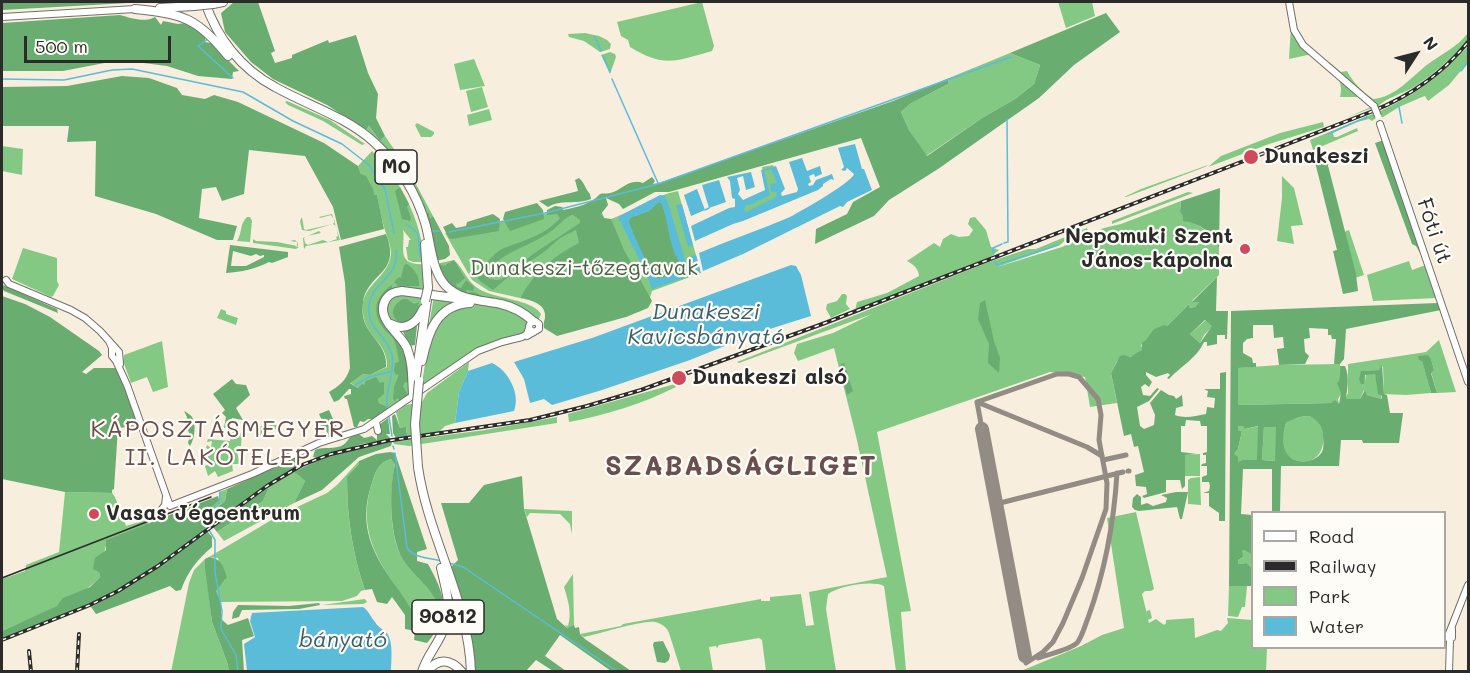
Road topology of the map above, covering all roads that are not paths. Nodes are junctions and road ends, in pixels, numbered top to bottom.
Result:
1 (169, 2) edge
2 (223, 2) edge
3 (1289, 2) edge
4 (203, 3) edge
5 (135, 9) junction
6 (2, 17) edge
7 (235, 62) junction
8 (431, 262) junction
9 (4, 279) edge
10 (428, 301) junction
11 (484, 303) junction
12 (384, 316) junction
13 (530, 324) joint
14 (422, 361) junction
15 (416, 382) junction
16 (1468, 382) edge
17 (410, 398) junction
18 (416, 468) junction
19 (166, 494) junction
20 (180, 502) junction
21 (162, 509) dead end
22 (443, 567) junction
23 (1468, 585) edge
24 (471, 670) edge
25 (422, 672) edge
26 (428, 672) edge
27 (462, 672) edge
28 (1449, 672) edge

1 - 5 highway
2 - 4 highway
3 - 16 main road, Fóti út, bridge
4 - 5 highway
4 - 7 highway, M0
4 - 8 highway, M0
5 - 6 main road
5 - 7 highway
7 - 8 highway, M0
8 - 10 highway, M0, bridge
8 - 11 highway
9 - 19 main road
10 - 12 highway
10 - 14 highway
10 - 15 highway
11 - 12 highway
11 - 13 highway
11 - 14 highway
12 - 15 highway
13 - 17 main road
14 - 15 highway
15 - 17 highway, bridge
15 - 18 highway, bridge
17 - 18 highway, bridge
17 - 20 main road
18 - 22 highway
19 - 20 main road
19 - 20 main road
19 - 21 main road
22 - 24 highway
22 - 25 highway, 90812
23 - 28 main road
26 - 27 highway

